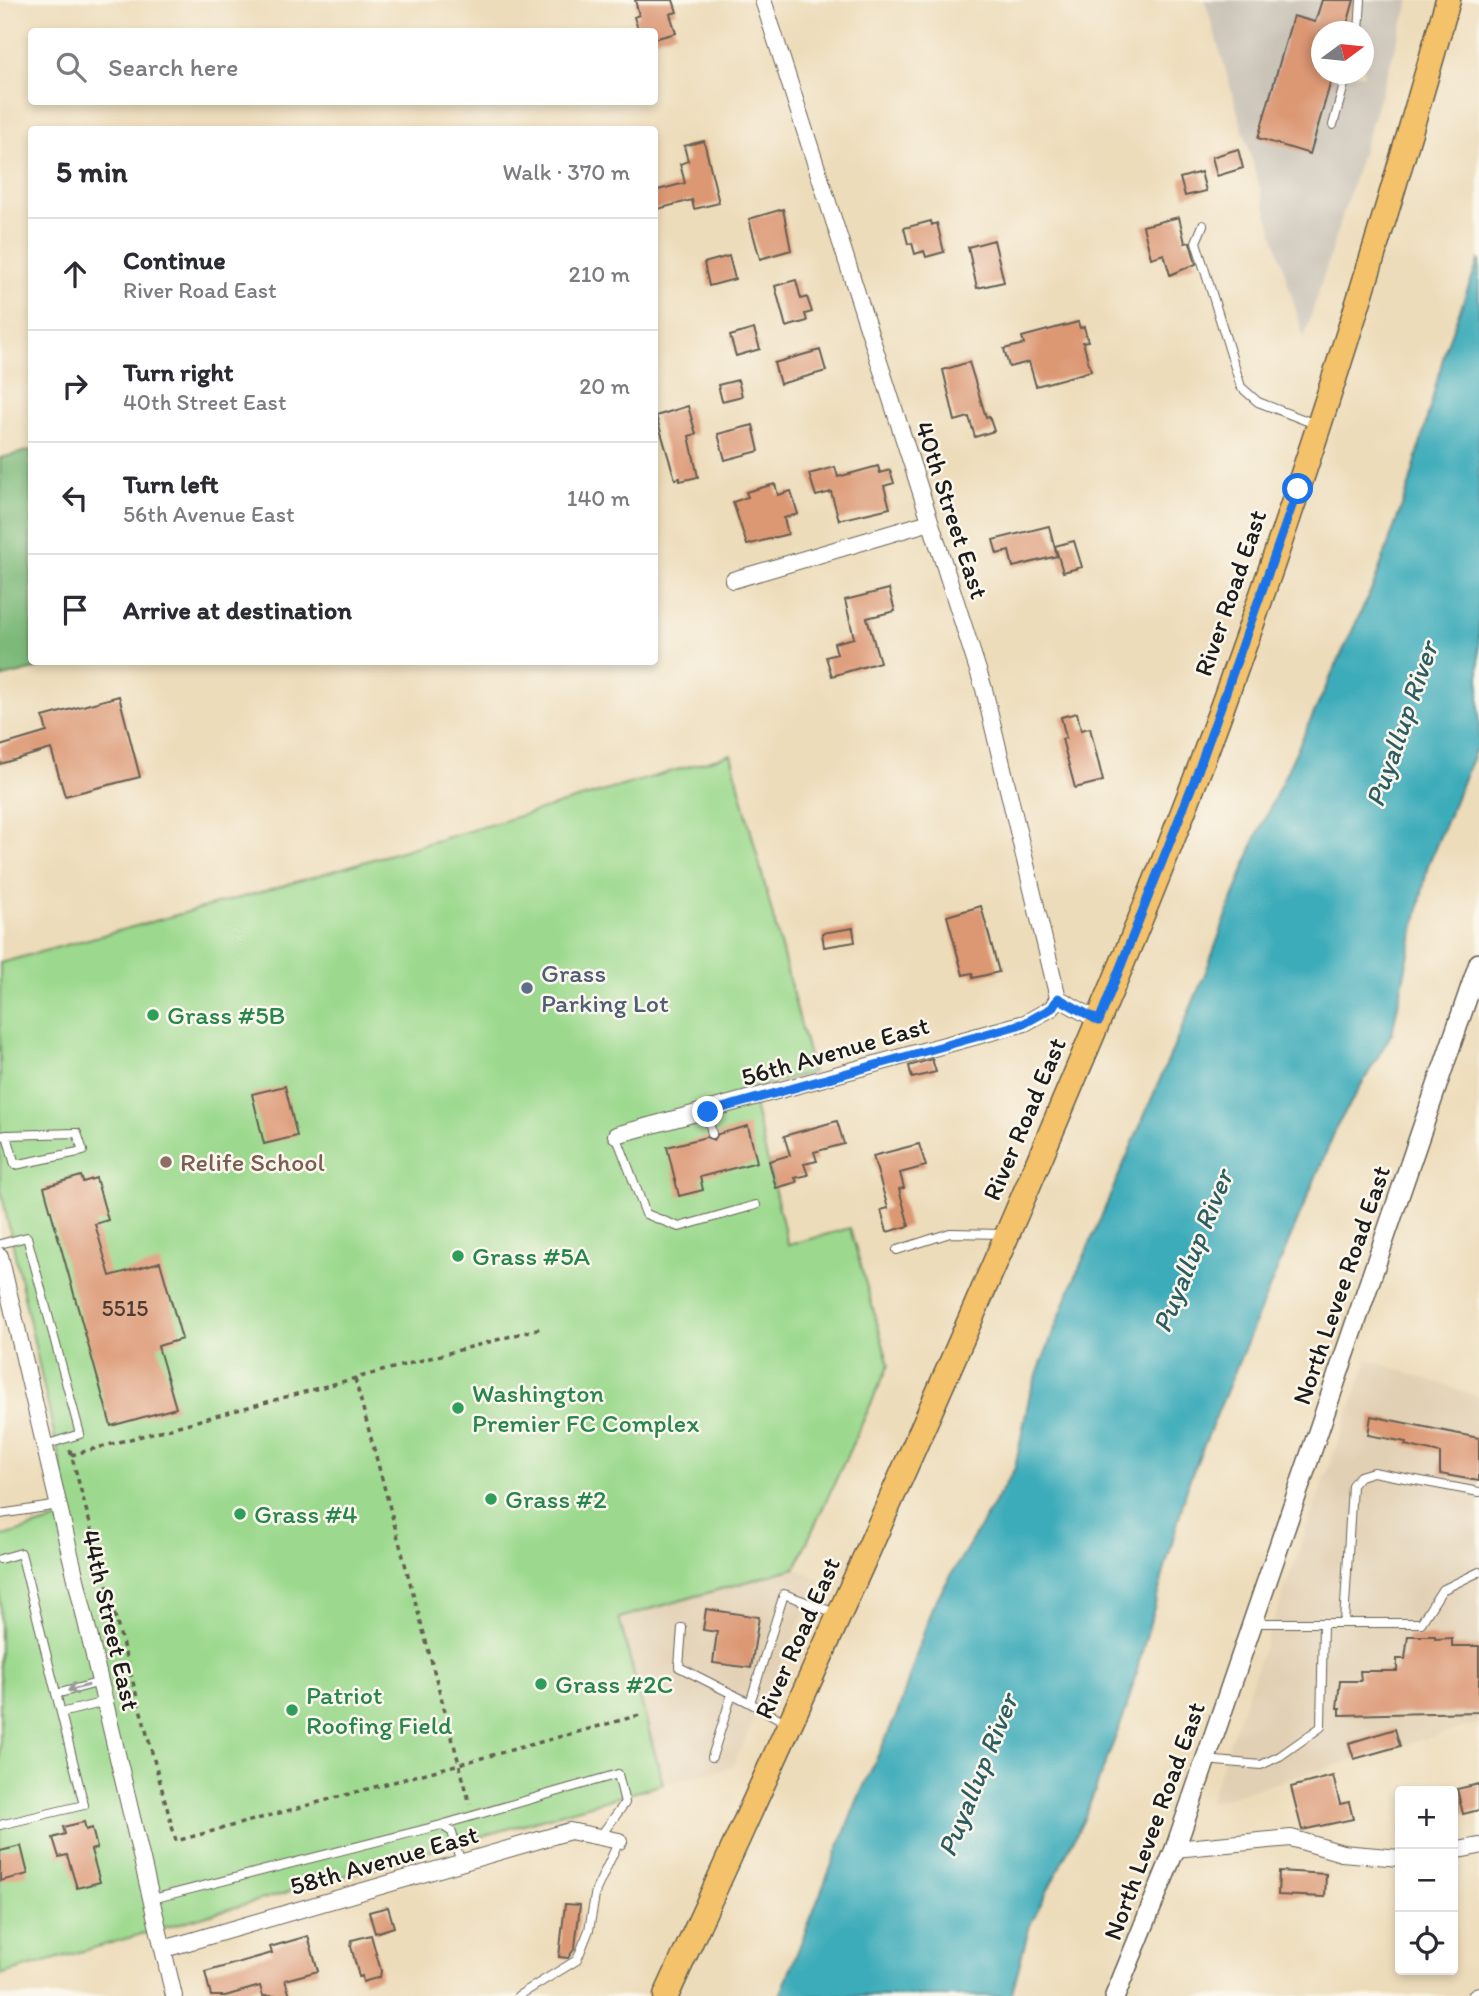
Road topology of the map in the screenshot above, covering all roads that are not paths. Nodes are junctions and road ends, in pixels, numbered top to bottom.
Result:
1 (762, 0) edge
2 (1361, 0) edge
3 (1448, 0) edge
4 (1360, 21) edge
5 (1344, 84) edge
6 (1333, 125) dead end
7 (1203, 225) dead end
8 (1318, 425) junction
9 (930, 522) junction
10 (733, 580) dead end
11 (1479, 963) edge
12 (1058, 998) junction
13 (1099, 1021) junction
14 (708, 1112) junction
15 (712, 1134) dead end
16 (3, 1135) edge
17 (616, 1135) joint
18 (756, 1205) dead end
19 (1008, 1234) junction
20 (0, 1244) edge
21 (897, 1250) dead end
22 (0, 1256) edge
23 (45, 1445) junction
24 (1479, 1492) edge
25 (59, 1505) junction
26 (0, 1514) edge
27 (0, 1559) edge
28 (1479, 1572) edge
29 (840, 1615) junction
30 (1252, 1623) junction
31 (1323, 1623) junction
32 (1344, 1623) junction
33 (682, 1628) dead end
34 (101, 1682) junction
35 (56, 1694) junction
36 (732, 1694) junction
37 (106, 1702) junction
38 (750, 1703) junction
39 (61, 1713) junction
40 (790, 1724) junction
41 (712, 1757) dead end
42 (1205, 1760) junction
43 (0, 1825) edge
44 (441, 1825) junction
45 (601, 1835) junction
46 (619, 1841) joint
47 (1479, 1846) edge
48 (1175, 1849) junction
49 (1458, 1849) edge
50 (1395, 1858) edge
51 (461, 1863) junction
52 (152, 1899) junction
53 (164, 1949) junction
54 (174, 1996) edge
55 (518, 1996) edge
56 (666, 1996) edge
57 (1115, 1996) edge

1 - 9 street, 40th Street East
2 - 4 lane
3 - 8 main road, River Road East
5 - 6 lane
7 - 8 lane
8 - 13 main road, River Road East
9 - 10 street
9 - 12 street, 40th Street East
11 - 30 street, North Levee Road East
12 - 13 street
12 - 14 street, 56th Avenue East
13 - 19 main road, River Road East
14 - 15 lane
14 - 17 street, 56th Avenue East
16 - 16 lane
17 - 18 lane
19 - 21 lane
19 - 29 main road, River Road East
20 - 23 lane
22 - 23 street, 44th Street East
23 - 25 street, 44th Street East
24 - 32 lane
25 - 26 lane
25 - 34 street, 44th Street East
27 - 35 lane
28 - 32 lane
29 - 38 lane
29 - 40 main road, River Road East
30 - 31 lane
30 - 42 street, North Levee Road East
31 - 32 lane
31 - 42 lane
33 - 36 lane
34 -> 35 lane
34 - 37 street, 44th Street East
35 - 39 lane
36 - 38 lane
36 - 41 lane
37 - 39 lane
37 - 52 street, 44th Street East
38 - 40 lane
39 - 43 lane
40 - 56 main road, River Road East
42 - 48 street, North Levee Road East
44 - 45 lane
44 - 51 lane
44 - 52 lane
45 - 46 street, 58th Avenue East
45 - 51 street, 58th Avenue East
46 - 55 lane
47 - 49 street
48 - 50 street
48 - 57 street, North Levee Road East
51 - 53 street, 58th Avenue East
52 - 53 street, 44th Street East
53 - 54 street, 44th Street East

